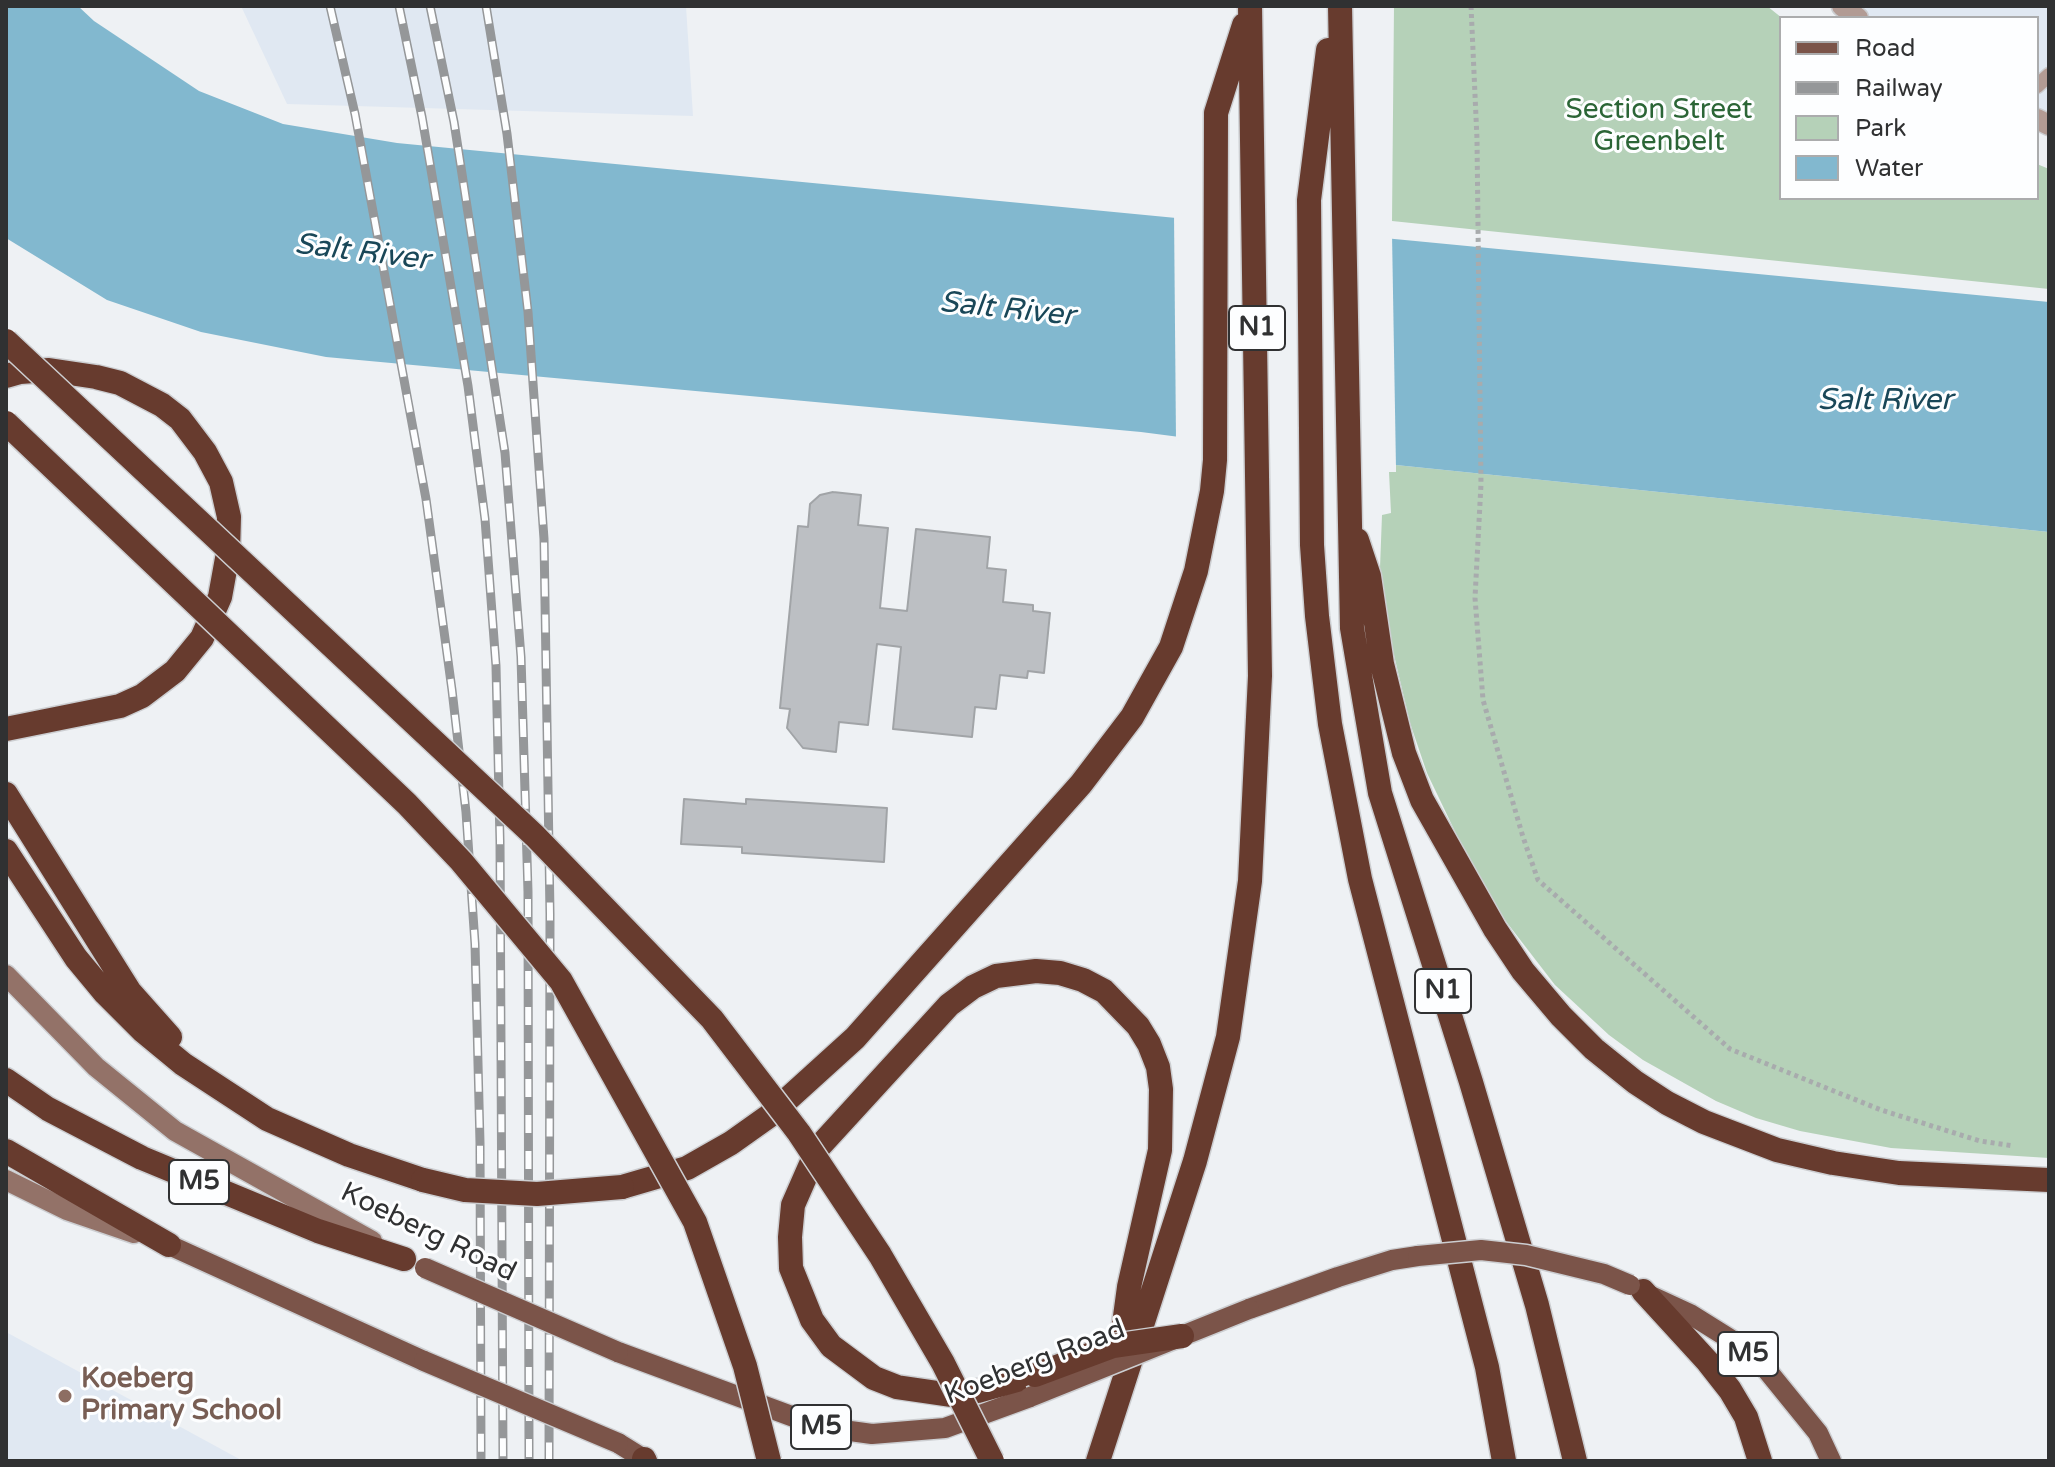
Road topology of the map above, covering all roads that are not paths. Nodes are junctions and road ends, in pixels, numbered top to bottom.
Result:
1 (1250, 6) edge
2 (1337, 6) edge
3 (6, 341) edge
4 (6, 376) edge
5 (6, 423) edge
6 (1349, 514) junction
7 (6, 729) edge
8 (6, 794) edge
9 (6, 851) edge
10 (12, 981) edge
11 (6, 1080) edge
12 (227, 1092) junction
13 (6, 1151) edge
14 (6, 1180) edge
15 (2049, 1180) edge
16 (169, 1245) junction
17 (414, 1263) junction
18 (1636, 1288) junction
19 (1182, 1336) joint
20 (1033, 1386) junction
21 (1112, 1414) junction
22 (645, 1460) edge
23 (769, 1461) edge
24 (992, 1461) edge
25 (1098, 1461) edge
26 (1504, 1461) edge
27 (1575, 1461) edge
28 (1760, 1461) edge
29 (1831, 1461) edge

1 - 12 highway, bridge
1 - 21 highway, N1
2 - 6 highway, N1
2 - 26 highway
3 - 24 highway, bridge
4 - 7 highway
5 - 23 highway, bridge
6 - 15 highway
6 - 27 highway, N1
8 - 12 highway
9 - 12 highway
10 - 17 main road, Koeberg Road
11 - 17 highway, M5
13 - 16 highway, M5
14 - 16 main road
16 - 22 main road, M5, bridge
17 - 20 main road, Koeberg Road / M5, bridge
18 - 19 main road, M5, bridge
18 - 28 highway
18 - 29 main road, M5
19 - 20 highway, bridge
20 - 21 highway
21 - 25 highway, N1

